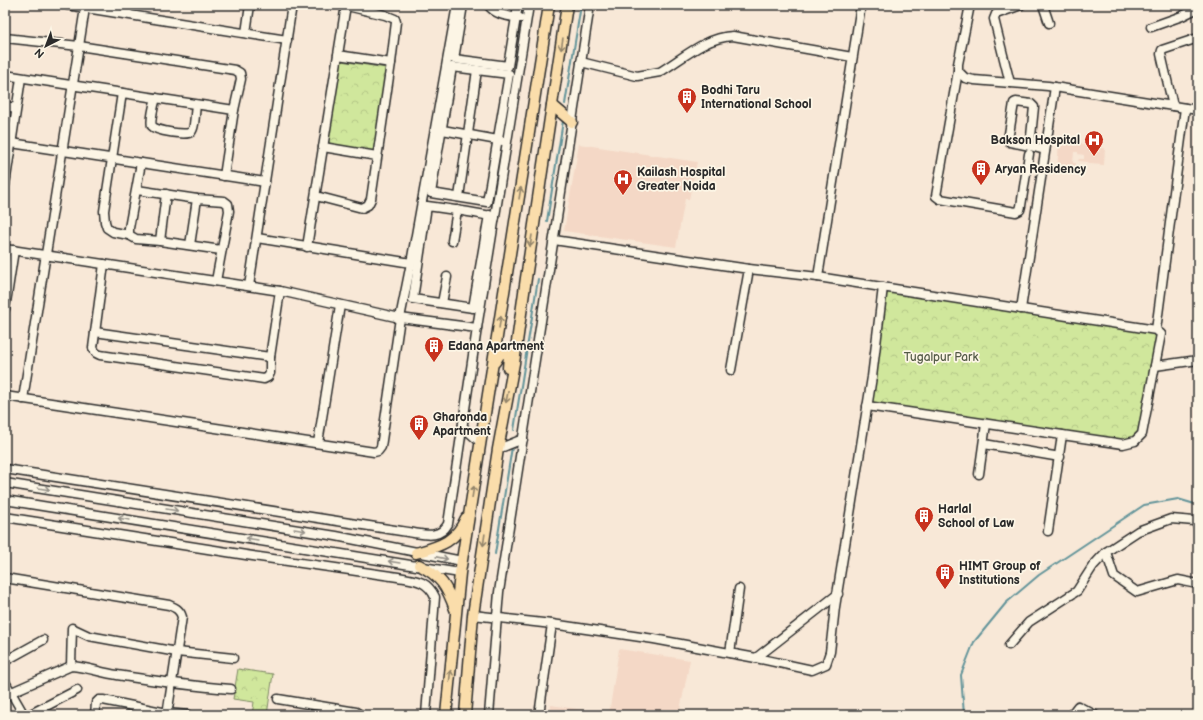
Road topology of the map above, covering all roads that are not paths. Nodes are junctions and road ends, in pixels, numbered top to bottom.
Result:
1 (67, 5) edge
2 (128, 5) edge
3 (250, 5) edge
4 (292, 5) edge
5 (344, 5) edge
6 (457, 5) edge
7 (463, 5) edge
8 (488, 5) edge
9 (518, 5) edge
10 (529, 5) edge
11 (550, 5) edge
12 (567, 5) edge
13 (590, 5) edge
14 (861, 5) edge
15 (970, 5) edge
16 (1021, 5) edge
17 (1043, 5) edge
18 (85, 8) junction
19 (1198, 8) edge
20 (127, 14) junction
21 (516, 17) junction
22 (527, 19) junction
23 (1049, 22) dead end
24 (1151, 27) dead end
25 (246, 33) junction
26 (5, 38) edge
27 (1198, 38) edge
28 (287, 40) junction
29 (79, 46) junction
30 (338, 55) junction
31 (852, 57) junction
32 (581, 62) junction
33 (391, 63) junction
34 (477, 70) junction
35 (958, 71) junction
36 (5, 75) edge
37 (21, 78) junction
38 (1010, 83) junction
39 (73, 86) junction
40 (1055, 87) junction
41 (122, 93) junction
42 (156, 98) junction
43 (196, 104) junction
44 (552, 105) junction
45 (5, 106) edge
46 (1173, 106) junction
47 (16, 108) junction
48 (1185, 108) junction
49 (234, 110) junction
50 (1198, 110) edge
51 (572, 122) junction
52 (438, 130) junction
53 (468, 135) junction
54 (498, 140) junction
55 (8, 142) edge
56 (508, 142) junction
57 (324, 147) junction
58 (1029, 150) junction
59 (1045, 150) junction
60 (62, 151) junction
61 (377, 156) junction
62 (111, 158) junction
63 (141, 163) junction
64 (224, 176) junction
65 (265, 182) junction
66 (1025, 183) junction
67 (5, 185) edge
68 (1040, 188) junction
69 (137, 190) junction
70 (166, 194) junction
71 (316, 196) junction
72 (460, 197) junction
73 (196, 199) junction
74 (457, 210) junction
75 (492, 216) junction
76 (129, 235) junction
77 (257, 238) junction
78 (554, 240) junction
79 (160, 241) junction
80 (452, 241) dead end
81 (190, 245) junction
82 (307, 246) junction
83 (5, 249) edge
84 (14, 250) junction
85 (221, 250) junction
86 (46, 255) junction
87 (104, 264) junction
88 (411, 264) junction
89 (749, 269) junction
90 (447, 277) dead end
91 (818, 277) junction
92 (216, 281) junction
93 (7, 283) edge
94 (249, 286) junction
95 (883, 288) junction
96 (280, 291) junction
97 (442, 303) junction
98 (340, 305) junction
99 (5, 309) edge
100 (477, 309) junction
101 (1021, 309) junction
102 (400, 318) junction
103 (477, 328) junction
104 (1156, 330) junction
105 (95, 332) junction
106 (270, 357) junction
107 (1198, 360) edge
108 (494, 364) junction
109 (1155, 366) junction
110 (731, 370) dead end
111 (510, 381) junction
112 (5, 396) edge
113 (23, 399) junction
114 (867, 406) junction
115 (986, 424) junction
116 (463, 427) junction
117 (1062, 435) junction
118 (523, 439) junction
119 (480, 442) junction
120 (318, 443) junction
121 (984, 444) junction
122 (498, 449) junction
123 (1060, 457) junction
124 (5, 469) edge
125 (979, 474) dead end
126 (5, 483) edge
127 (5, 500) edge
128 (470, 511) junction
129 (5, 517) edge
130 (330, 520) junction
131 (1198, 525) edge
132 (1048, 531) dead end
133 (336, 536) junction
134 (1106, 552) junction
135 (416, 553) junction
136 (462, 561) junction
137 (419, 565) junction
138 (460, 573) junction
139 (5, 578) edge
140 (1198, 584) edge
141 (739, 589) dead end
142 (838, 594) junction
143 (456, 613) junction
144 (473, 615) junction
145 (497, 617) junction
146 (552, 624) junction
147 (43, 640) dead end
148 (1009, 645) dead end
149 (177, 652) junction
150 (730, 653) junction
151 (233, 658) dead end
152 (756, 658) junction
153 (5, 662) edge
154 (72, 666) junction
155 (5, 682) edge
156 (172, 684) junction
157 (231, 689) dead end
158 (77, 690) dead end
159 (8, 693) edge
160 (278, 699) dead end
161 (167, 714) edge
162 (24, 715) edge
163 (29, 715) edge
164 (95, 715) edge
165 (188, 715) edge
166 (361, 715) edge
167 (426, 715) edge
168 (446, 715) edge
169 (465, 715) edge
170 (489, 715) edge
171 (539, 715) edge
172 (1071, 715) edge
173 (1095, 715) edge

1 - 18 street
2 - 20 street
3 - 25 street
4 - 28 street
5 - 30 street
5 - 33 street
6 - 52 street
7 - 21 street
8 - 21 street
9 - 21 street
10 - 22 street
108 -> 11 main road
12 -> 44 main road
13 - 32 street
14 - 31 street
15 - 35 street
16 - 38 street
17 - 23 street
18 - 20 street
18 - 29 street
19 - 24 street
20 - 25 street
21 - 22 street
22 - 56 street
25 - 28 street
26 - 29 street
27 - 46 street
28 - 65 street
29 - 39 street
29 - 49 street
30 - 33 street
30 - 57 street
31 - 32 street
31 - 91 street
32 - 51 street
33 - 61 street
34 - 52 street
34 - 53 street
34 - 54 street
35 - 38 street
35 - 66 street
36 - 37 street
37 - 39 street
37 - 47 street
38 - 40 street
39 - 41 street
39 - 60 street
40 - 46 street
40 - 59 street
41 - 42 street
41 - 62 street
42 - 43 street
42 - 43 street
43 - 49 street
44 - 51 main road
44 -> 111 main road
45 - 47 street
46 - 48 street
47 - 55 street
48 - 50 street
48 - 104 street
49 - 64 street
51 - 78 street
52 - 53 street
52 - 72 street
52 - 88 street
53 - 54 street
53 - 72 street
54 - 56 street
54 - 72 street
55 - 60 street
55 - 67 street
56 - 75 street
57 - 61 street
57 - 71 street
58 - 58 street
58 - 59 street
58 - 66 street
59 - 68 street
60 - 62 street
60 - 86 street
61 - 71 street
62 - 63 street
62 - 76 street
63 - 64 street
63 - 69 street
64 - 65 street
65 - 77 street
66 - 68 street
68 - 101 street
69 - 70 street
69 - 76 street
70 - 73 street
70 - 79 street
71 - 82 street
73 - 81 street
73 - 85 street
74 - 75 street
74 - 80 street
74 - 97 street
75 - 100 street
76 - 79 street
77 - 82 street
77 - 94 street
78 - 89 street
78 - 118 street
79 - 81 street
81 - 85 street
82 - 88 street
83 - 84 street
84 - 86 street
84 - 93 street
85 - 92 street
86 - 87 street
86 - 113 street
87 - 92 street
87 - 105 street
88 - 102 street
89 - 91 street
89 - 110 street
90 - 97 street
91 - 95 street
92 - 94 street
93 - 99 street
94 - 96 street
95 - 101 street
95 - 114 street
96 - 98 street
96 - 106 street
97 - 100 street
98 - 102 street
98 - 120 street
100 - 103 street
101 - 104 street
102 - 103 street
102 - 120 street
103 - 116 street
104 - 109 street
105 - 106 street
105 - 106 street
107 - 109 street
108 - 111 main road
108 - 119 main road
109 - 117 street
111 -> 122 main road
112 - 113 street
113 - 120 street
114 - 115 street
114 - 142 street
115 - 117 street
115 - 121 street
116 - 119 street
116 - 130 street
117 - 123 street
118 - 122 street
118 - 145 street
128 -> 119 main road
121 - 123 street
121 - 125 street
122 -> 144 main road
123 - 132 street
124 - 130 street
126 -> 133 street
137 -> 127 street
128 - 135 main road
128 - 136 main road
129 - 167 street
130 - 133 street
131 - 134 street
133 - 135 street
134 - 140 street
134 - 148 street
135 -> 136 street
136 - 138 main road
137 - 138 street
137 - 143 main road
138 - 143 main road
139 - 149 street
141 - 150 street
142 - 152 street
142 - 152 street
168 -> 143 main road
144 - 145 street
144 - 169 main road
145 - 146 street
145 - 170 street
146 - 150 street
146 - 171 street
147 - 153 street
149 - 151 street
149 - 154 street
149 - 156 street
150 - 152 street
154 - 156 street
154 - 159 street
155 - 159 street
156 - 157 street
156 - 161 street
158 - 163 street
159 - 162 street
160 - 166 street
161 - 164 street
161 - 165 street
172 - 173 street

